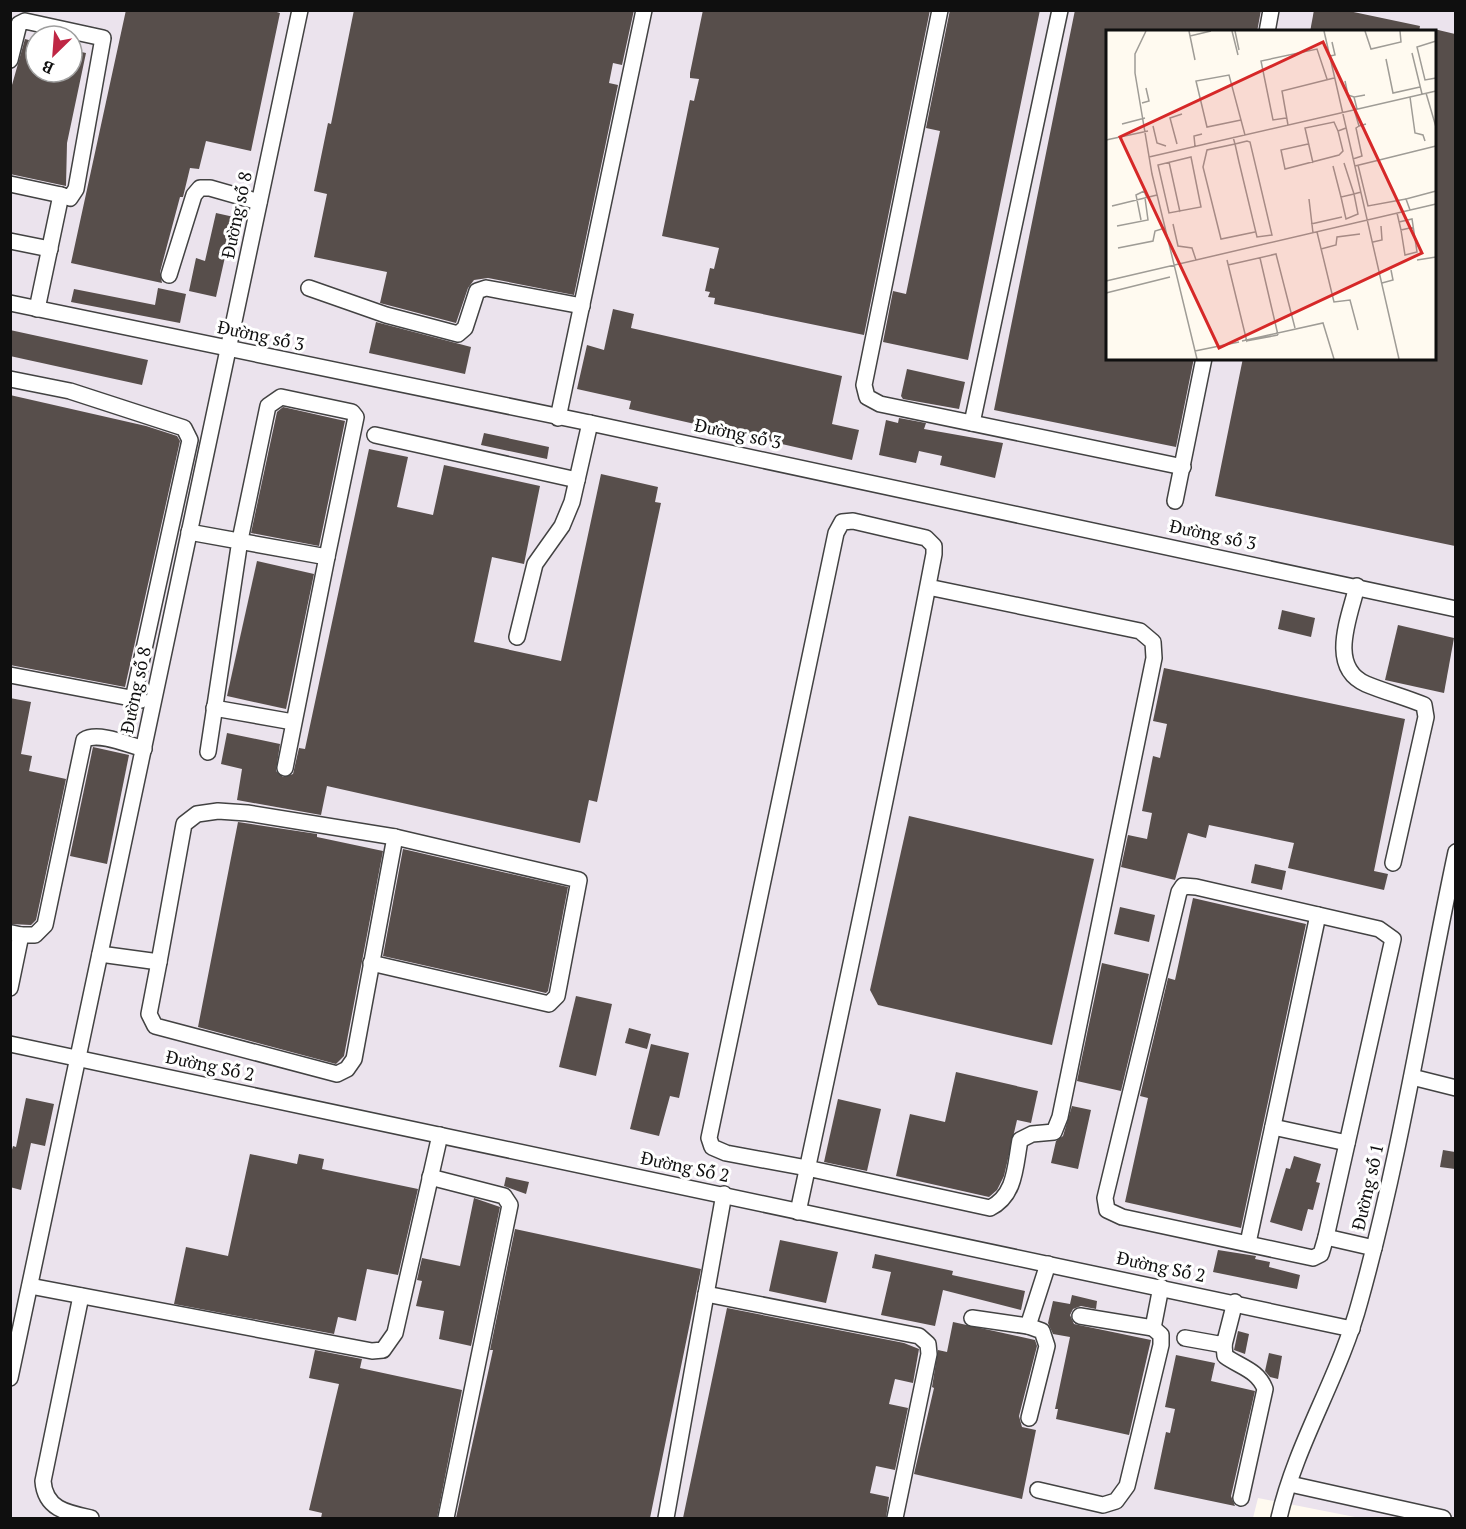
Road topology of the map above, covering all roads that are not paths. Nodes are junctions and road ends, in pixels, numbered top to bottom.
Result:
1 (300, 10) edge
2 (644, 10) edge
3 (940, 10) edge
4 (1060, 10) edge
5 (1271, 10) edge
6 (1267, 30) edge
7 (10, 60) edge
8 (10, 184) edge
9 (61, 195) junction
10 (260, 202) junction
11 (10, 241) edge
12 (51, 249) junction
13 (169, 275) dead end
14 (309, 288) dead end
15 (10, 303) edge
16 (582, 306) junction
17 (37, 309) junction
18 (228, 349) junction
19 (1204, 360) edge
20 (10, 379) edge
21 (558, 418) junction
22 (590, 423) junction
23 (972, 423) junction
24 (375, 435) dead end
25 (1183, 466) junction
26 (577, 480) junction
27 (1175, 501) dead end
28 (189, 532) junction
29 (240, 540) junction
30 (327, 557) junction
31 (1357, 586) junction
32 (928, 587) junction
33 (1455, 609) edge
34 (517, 637) dead end
35 (10, 675) edge
36 (133, 699) junction
37 (153, 703) junction
38 (214, 708) junction
39 (293, 722) junction
40 (144, 749) junction
41 (208, 752) dead end
42 (285, 768) dead end
43 (395, 837) junction
44 (1455, 858) edge
45 (1393, 862) dead end
46 (1318, 915) junction
47 (16, 934) edge
48 (100, 954) junction
49 (159, 962) junction
50 (372, 963) junction
51 (10, 988) edge
52 (10, 1044) edge
53 (78, 1059) junction
54 (1412, 1077) junction
55 (1455, 1088) edge
56 (1273, 1126) junction
57 (440, 1135) junction
58 (1347, 1143) junction
59 (807, 1168) junction
60 (430, 1177) junction
61 (724, 1194) junction
62 (798, 1212) junction
63 (1326, 1237) junction
64 (1248, 1243) junction
65 (1374, 1248) junction
66 (1048, 1263) junction
67 (30, 1286) junction
68 (1161, 1287) junction
69 (706, 1294) junction
70 (81, 1296) junction
71 (1234, 1302) junction
72 (1080, 1316) dead end
73 (972, 1318) dead end
74 (1028, 1326) junction
75 (1153, 1328) junction
76 (1352, 1329) junction
77 (1185, 1338) dead end
78 (1224, 1345) junction
79 (10, 1378) edge
80 (1029, 1418) dead end
81 (1290, 1484) junction
82 (1038, 1490) dead end
83 (1241, 1497) dead end
84 (91, 1518) edge
85 (446, 1518) edge
86 (666, 1518) edge
87 (895, 1518) edge
88 (1279, 1518) edge
89 (1443, 1518) edge

1 - 10 street, Đường số 8
2 - 16 street
3 - 23 street
4 - 23 street
5 - 6 street
7 - 9 street
8 - 9 street
9 - 12 street
10 - 13 street
10 - 18 street, Đường số 8
11 - 12 street
12 - 17 street
14 - 16 street
15 - 17 street, Đường số 3
16 - 21 street
17 - 18 street, Đường số 3
18 - 21 street, Đường số 3
18 - 28 street, Đường số 8
19 - 25 street
20 - 36 street
21 - 22 street, Đường số 3
22 - 26 street
22 - 31 street, Đường số 3
23 - 25 street
24 - 26 street
25 - 27 street
26 - 34 street
28 - 29 street
28 - 37 street, Đường số 8
29 - 30 street
29 - 30 street
29 - 38 street
30 - 39 street
31 - 33 street, Đường số 3
31 - 45 street
32 - 59 street
32 - 59 street
32 - 59 street
35 - 36 street
36 - 37 street
37 - 40 street, Đường số 8
38 - 39 street
38 - 41 street
39 - 42 street
40 - 47 street
40 - 48 street, Đường số 8
43 - 49 street
43 - 50 street
43 - 50 street
44 - 54 street, Đường số 1
46 - 56 street
46 - 58 street
46 - 64 street
47 - 51 street
48 - 49 street
48 - 53 street, Đường số 8
49 - 50 street
52 - 53 street, Đường Số 2
53 - 57 street, Đường Số 2
53 - 67 street, Đường số 8
54 - 55 street
54 - 65 street, Đường số 1
56 - 58 street
56 - 64 street
57 - 60 street
57 - 61 street, Đường Số 2
58 - 63 street
59 - 62 street
60 - 70 street
60 - 85 street
61 - 62 street, Đường Số 2
61 - 69 street
62 - 66 street, Đường Số 2
63 - 64 street
63 - 65 street
65 - 76 street, Đường số 1
66 - 68 street, Đường Số 2
66 - 74 street
67 - 70 street
67 - 79 street, Đường số 8
68 - 71 street, Đường Số 2
68 - 75 street
69 - 86 street
69 - 87 street
70 - 84 street
71 - 76 street, Đường Số 2
71 - 78 street
72 - 75 street
73 - 74 street
74 - 80 street
75 - 82 street
76 - 81 street, Đường số 1
77 - 78 street
78 - 83 street
81 - 88 street, Đường số 1
81 - 89 street

